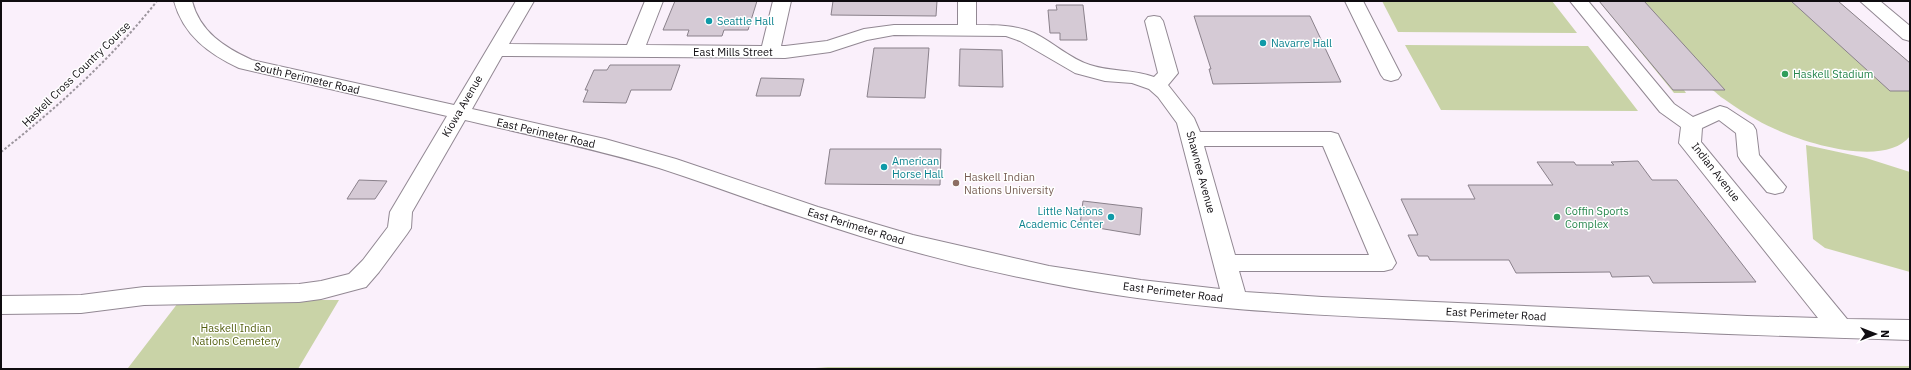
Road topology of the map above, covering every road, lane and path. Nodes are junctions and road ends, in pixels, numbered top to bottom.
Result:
1 (157, 1) edge
2 (183, 1) edge
3 (525, 1) edge
4 (654, 1) edge
5 (782, 1) edge
6 (967, 1) edge
7 (1354, 1) edge
8 (1579, 1) edge
9 (1869, 1) edge
10 (1154, 21) dead end
11 (967, 30) junction
12 (1910, 35) edge
13 (496, 50) junction
14 (634, 52) junction
15 (770, 52) junction
16 (1391, 75) dead end
17 (1156, 84) junction
18 (458, 112) junction
19 (1692, 125) junction
20 (1192, 139) junction
21 (1, 152) edge
22 (1776, 187) dead end
23 (1225, 263) junction
24 (1235, 300) junction
25 (1, 305) edge
26 (1842, 329) junction
27 (1910, 330) edge

1 - 21 path, Haskell Cross Country Course
2 - 18 street, South Perimeter Road
3 - 13 street, Kiowa Avenue
4 - 14 street
5 - 15 street
6 - 11 street
7 - 16 street
8 - 19 street
9 - 12 street
10 - 17 street
11 - 15 street, East Mills Street
11 - 17 street, Shawnee Avenue
13 - 14 street, East Mills Street
13 - 18 street, Kiowa Avenue
14 - 15 street, East Mills Street
17 - 20 street, Shawnee Avenue
18 - 24 street, East Perimeter Road
18 - 25 street, Kiowa Avenue
19 - 22 street
19 - 26 street, Indian Avenue
20 - 23 street, Shawnee Avenue
20 - 23 street
23 - 24 street, Shawnee Avenue
24 - 26 street, East Perimeter Road
26 - 27 street, East Perimeter Road

